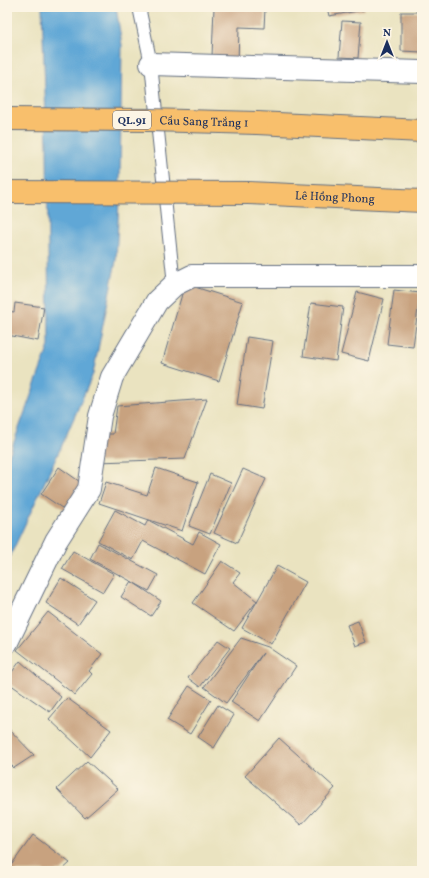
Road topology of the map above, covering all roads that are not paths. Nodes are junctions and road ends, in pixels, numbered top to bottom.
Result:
1 (139, 7) edge
2 (151, 64) junction
3 (422, 72) edge
4 (7, 119) edge
5 (422, 131) edge
6 (7, 192) edge
7 (422, 200) edge
8 (422, 276) edge
9 (174, 285) junction
10 (7, 642) edge

1 - 2 lane
2 - 3 street
2 - 9 lane
4 - 5 highway, Cầu Sang Trắng 1 / QL.91, bridge
6 - 7 highway, Lê Hồng Phong, bridge
8 - 9 street
9 - 10 street

